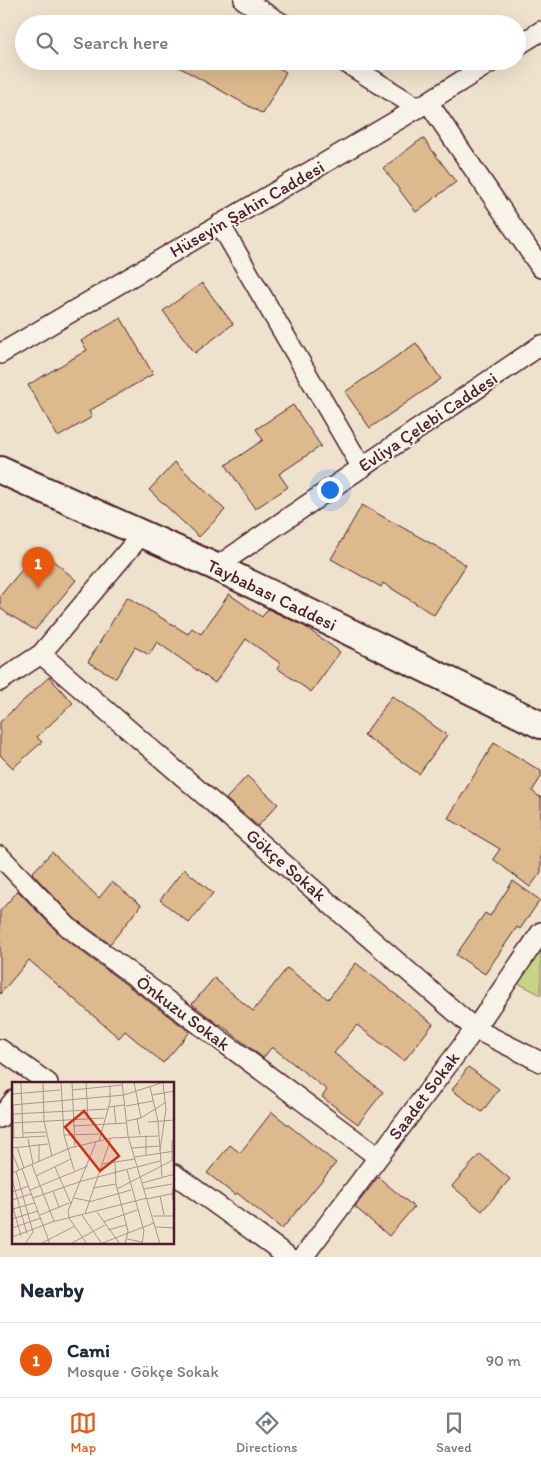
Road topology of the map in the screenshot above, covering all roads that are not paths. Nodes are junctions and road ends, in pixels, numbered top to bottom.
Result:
1 (244, 0) edge
2 (268, 15) edge
3 (541, 31) edge
4 (526, 40) edge
5 (359, 70) edge
6 (479, 70) edge
7 (423, 105) junction
8 (220, 224) junction
9 (541, 268) edge
10 (541, 345) edge
11 (0, 354) edge
12 (362, 468) junction
13 (0, 470) edge
14 (142, 534) junction
15 (216, 567) junction
16 (41, 654) junction
17 (0, 681) edge
18 (541, 726) edge
19 (0, 856) edge
20 (541, 932) edge
21 (475, 1029) junction
22 (0, 1049) edge
23 (541, 1062) edge
24 (36, 1080) edge
25 (12, 1103) edge
26 (0, 1118) edge
27 (378, 1157) junction
28 (175, 1175) edge
29 (289, 1257) edge
30 (302, 1257) edge

1 - 2 street
3 - 4 street
5 - 7 street
6 - 7 street, Hüseyin Şahin Caddesi
7 - 8 street, Hüseyin Şahin Caddesi
7 - 9 street
8 - 11 street, Hüseyin Şahin Caddesi
8 - 12 street
10 - 12 street, Evliya Çelebi Caddesi
12 - 15 street, Evliya Çelebi Caddesi
13 - 14 street, Taybabası Caddesi
14 - 15 street, Taybabası Caddesi
14 - 16 street
15 - 18 street, Taybabası Caddesi
16 - 17 street
16 - 21 street, Gökçe Sokak
19 - 27 street, Önkuzu Sokak
20 - 21 street, Saadet Sokak
21 - 23 street, Gökçe Sokak
21 - 27 street, Saadet Sokak
22 - 24 street
25 - 26 street
27 - 30 street, Saadet Sokak
28 - 29 street

